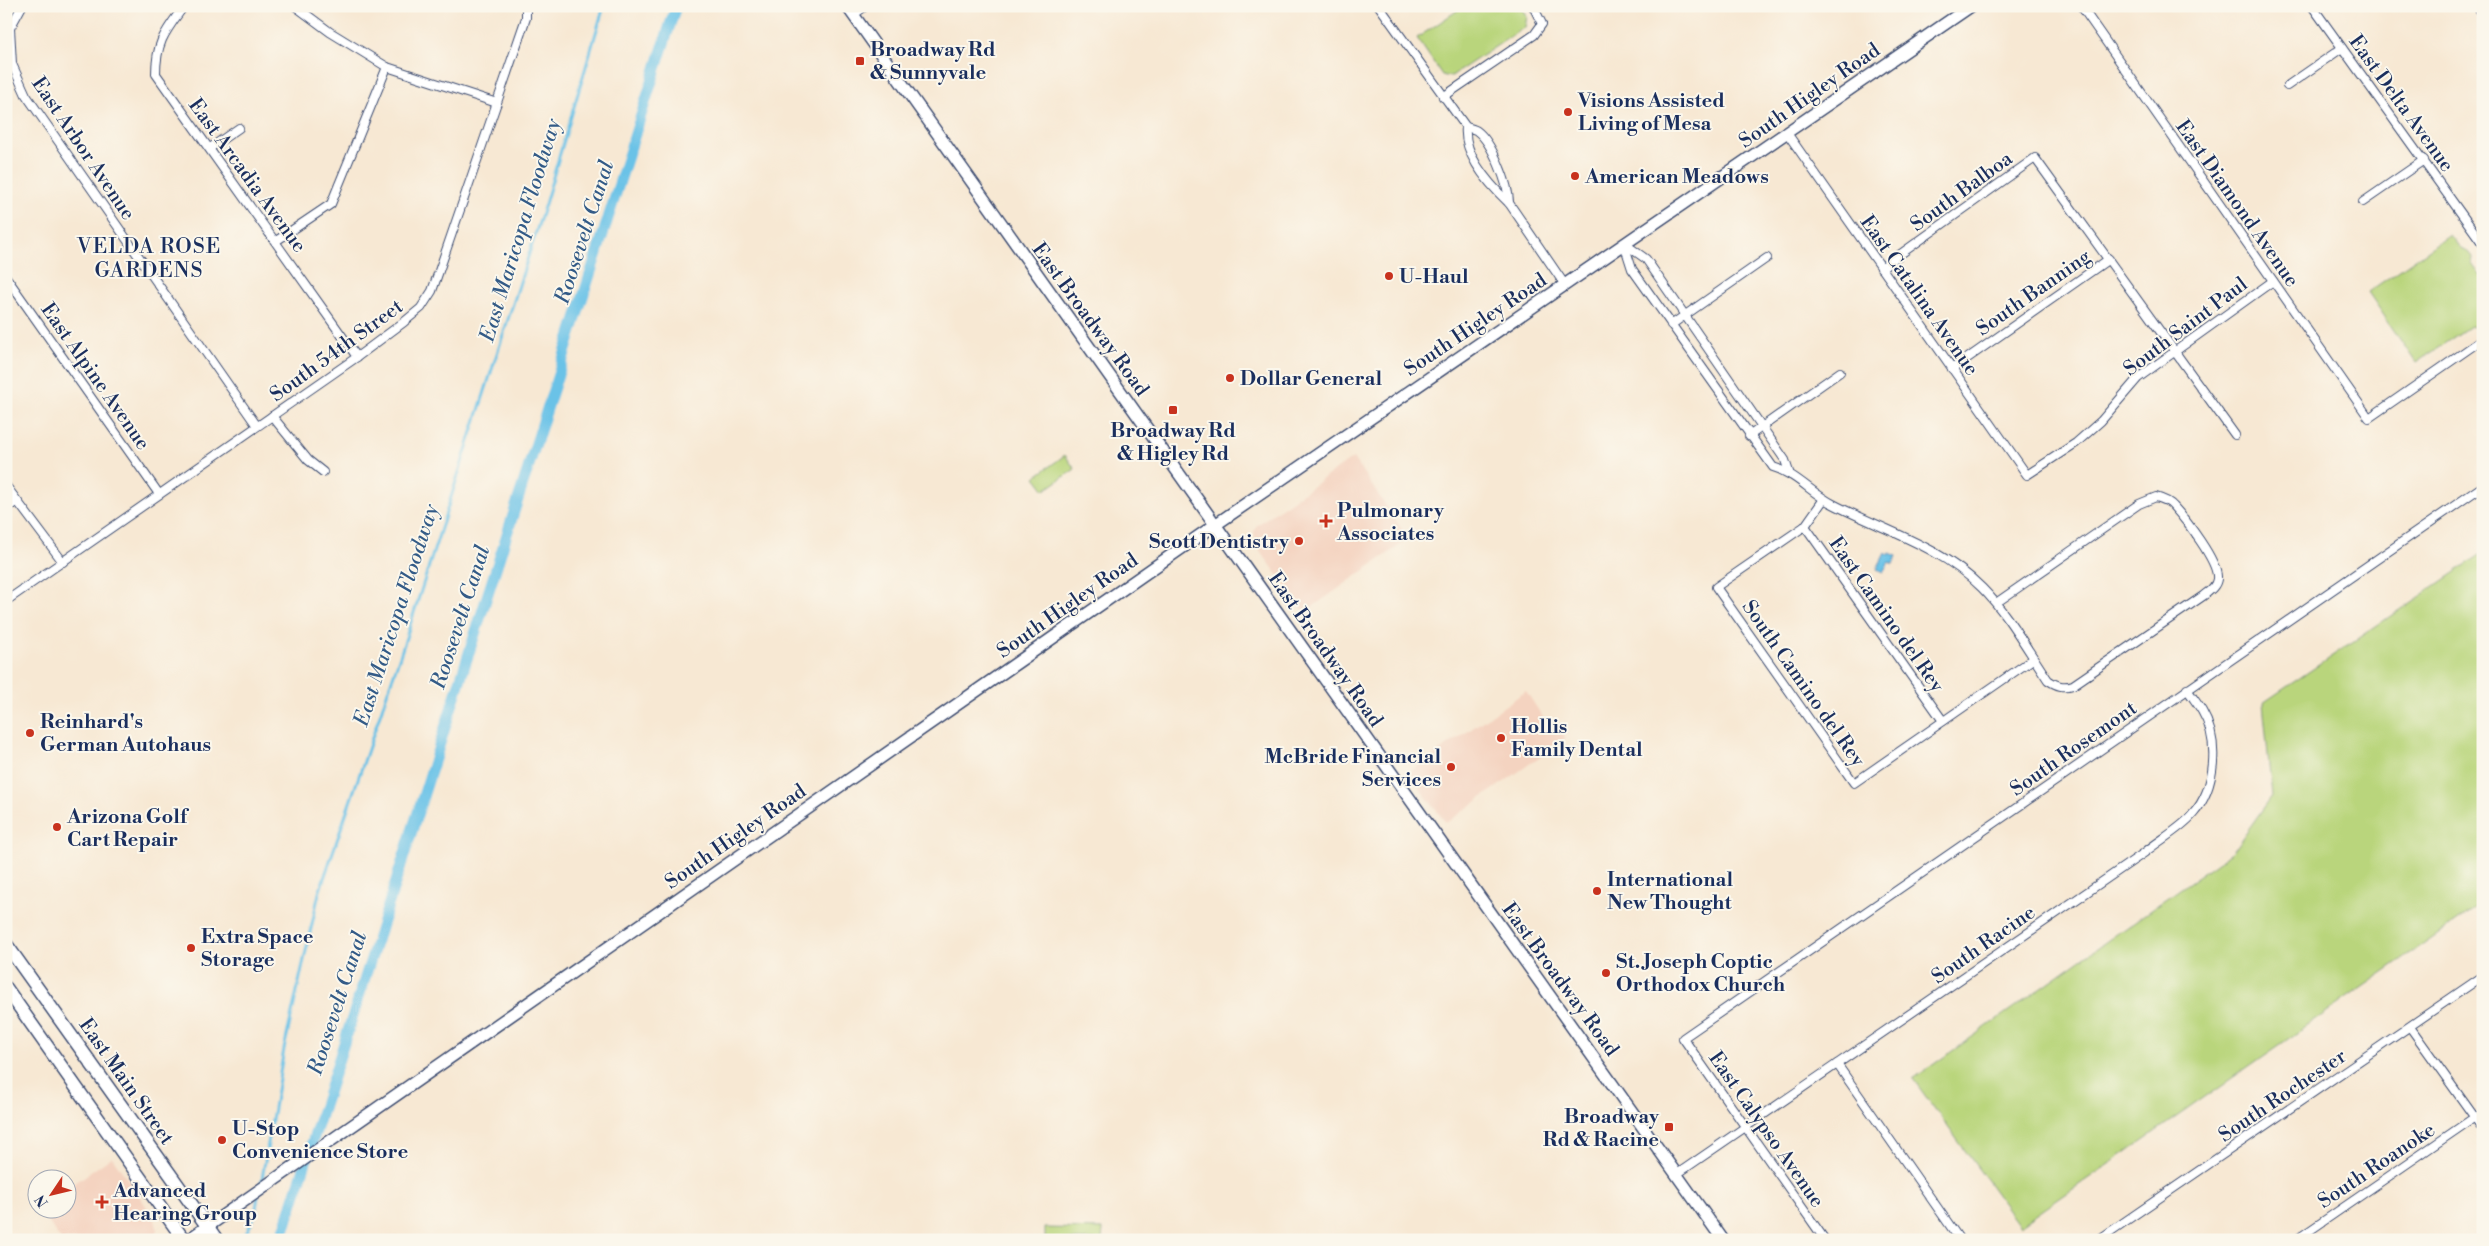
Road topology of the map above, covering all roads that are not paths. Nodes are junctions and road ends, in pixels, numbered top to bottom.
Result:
1 (22, 6) edge
2 (184, 6) edge
3 (295, 6) edge
4 (526, 6) edge
5 (864, 6) edge
6 (1379, 6) edge
7 (1533, 6) edge
8 (1971, 6) edge
9 (2081, 6) edge
10 (2312, 6) edge
11 (2477, 6) edge
12 (850, 10) edge
13 (2483, 14) edge
14 (8, 27) edge
15 (2342, 48) junction
16 (387, 67) junction
17 (2286, 86) dead end
18 (1443, 97) junction
19 (497, 102) junction
20 (1466, 127) junction
21 (239, 128) dead end
22 (1786, 133) junction
23 (210, 148) junction
24 (2424, 160) junction
25 (2363, 202) dead end
26 (1510, 203) junction
27 (276, 241) junction
28 (1624, 244) junction
29 (2483, 244) edge
30 (1767, 258) dead end
31 (2109, 259) junction
32 (1881, 268) junction
33 (6, 277) edge
34 (2273, 281) junction
35 (1565, 285) junction
36 (1685, 315) junction
37 (1672, 325) junction
38 (2483, 339) edge
39 (2175, 350) junction
40 (357, 357) junction
41 (1952, 369) junction
42 (1840, 372) dead end
43 (272, 416) junction
44 (257, 426) junction
45 (1762, 427) junction
46 (2235, 435) dead end
47 (1749, 436) junction
48 (323, 472) dead end
49 (1789, 472) junction
50 (2026, 475) joint
51 (6, 486) edge
52 (2483, 486) edge
53 (159, 494) junction
54 (1824, 499) junction
55 (17, 501) junction
56 (6, 509) edge
57 (1215, 525) junction
58 (1805, 526) junction
59 (62, 562) junction
60 (6, 601) edge
61 (1996, 603) junction
62 (2033, 658) junction
63 (2187, 689) junction
64 (1943, 721) junction
65 (6, 944) edge
66 (2483, 976) edge
67 (6, 988) edge
68 (2410, 1027) junction
69 (1683, 1038) joint
70 (1837, 1064) junction
71 (2475, 1117) junction
72 (1746, 1127) junction
73 (2483, 1129) edge
74 (1677, 1174) junction
75 (207, 1227) junction
76 (186, 1240) edge
77 (217, 1240) edge
78 (1723, 1240) edge
79 (1825, 1240) edge
80 (1960, 1240) edge
81 (2098, 1240) edge
82 (2296, 1240) edge

1 - 14 street, East Arbor Avenue
2 - 23 street, East Arcadia Avenue
3 - 16 street
4 - 19 street, South 54th Street
5 - 12 street
6 - 18 street
7 - 18 street
8 - 22 main road, South Higley Road
9 - 34 street, East Diamond Avenue
10 - 15 street, East Delta Avenue
11 - 13 street
12 - 57 main road, East Broadway Road
14 - 44 street, East Arbor Avenue
15 - 17 street
15 - 24 street, East Delta Avenue
16 - 19 street
16 - 27 street
18 - 20 street
19 - 40 street, South 54th Street
20 - 26 street
20 - 26 street
21 - 23 street
22 - 28 main road, South Higley Road
22 - 32 street, East Catalina Avenue
23 - 27 street, East Arcadia Avenue
24 - 25 street
24 - 29 street, East Delta Avenue
26 - 35 street
27 - 40 street, East Arcadia Avenue
28 - 35 main road, South Higley Road
28 - 36 street
28 - 37 street
30 - 36 street
31 - 32 street, South Balboa
31 - 39 street
31 - 41 street, South Banning
32 - 41 street, East Catalina Avenue
33 - 53 street, East Alpine Avenue
34 - 38 street, East Diamond Avenue
34 - 39 street, South Saint Paul
35 - 57 main road, South Higley Road
36 - 37 street
36 - 45 street
37 - 47 street
39 - 46 street
39 - 50 street, South Saint Paul
40 - 43 street, South 54th Street
41 - 50 street, East Catalina Avenue
42 - 45 street
43 - 44 street, South 54th Street
43 - 48 street
44 - 53 street, South 54th Street
45 - 47 street
45 - 49 street
47 - 49 street
49 - 54 street
51 - 55 street
52 - 63 street, South Rosemont
53 - 59 street, South 54th Street
54 - 58 street, South Camino del Rey
54 - 61 street
55 - 56 street
55 - 59 street
57 - 74 main road, East Broadway Road
57 - 75 main road, South Higley Road
58 - 64 street, East Camino del Rey
58 - 64 street, South Camino del Rey
59 - 60 street, South 54th Street
61 - 62 street
61 - 62 street
62 - 64 street, South Camino del Rey
63 - 69 street, South Rosemont
63 - 70 street, South Racine
65 - 75 main road, East Main Street
66 - 68 street, South Rochester
67 - 76 main road
68 - 71 street
68 - 81 street, South Rochester
69 - 72 street, East Calypso Avenue
70 - 72 street, South Racine
70 - 80 street
71 - 73 street
71 - 82 street, South Roanoke
72 - 74 street, South Racine
72 - 79 street, East Calypso Avenue
74 - 78 main road, East Broadway Road
75 - 76 main road, South Higley Road
75 - 77 main road, East Main Street

